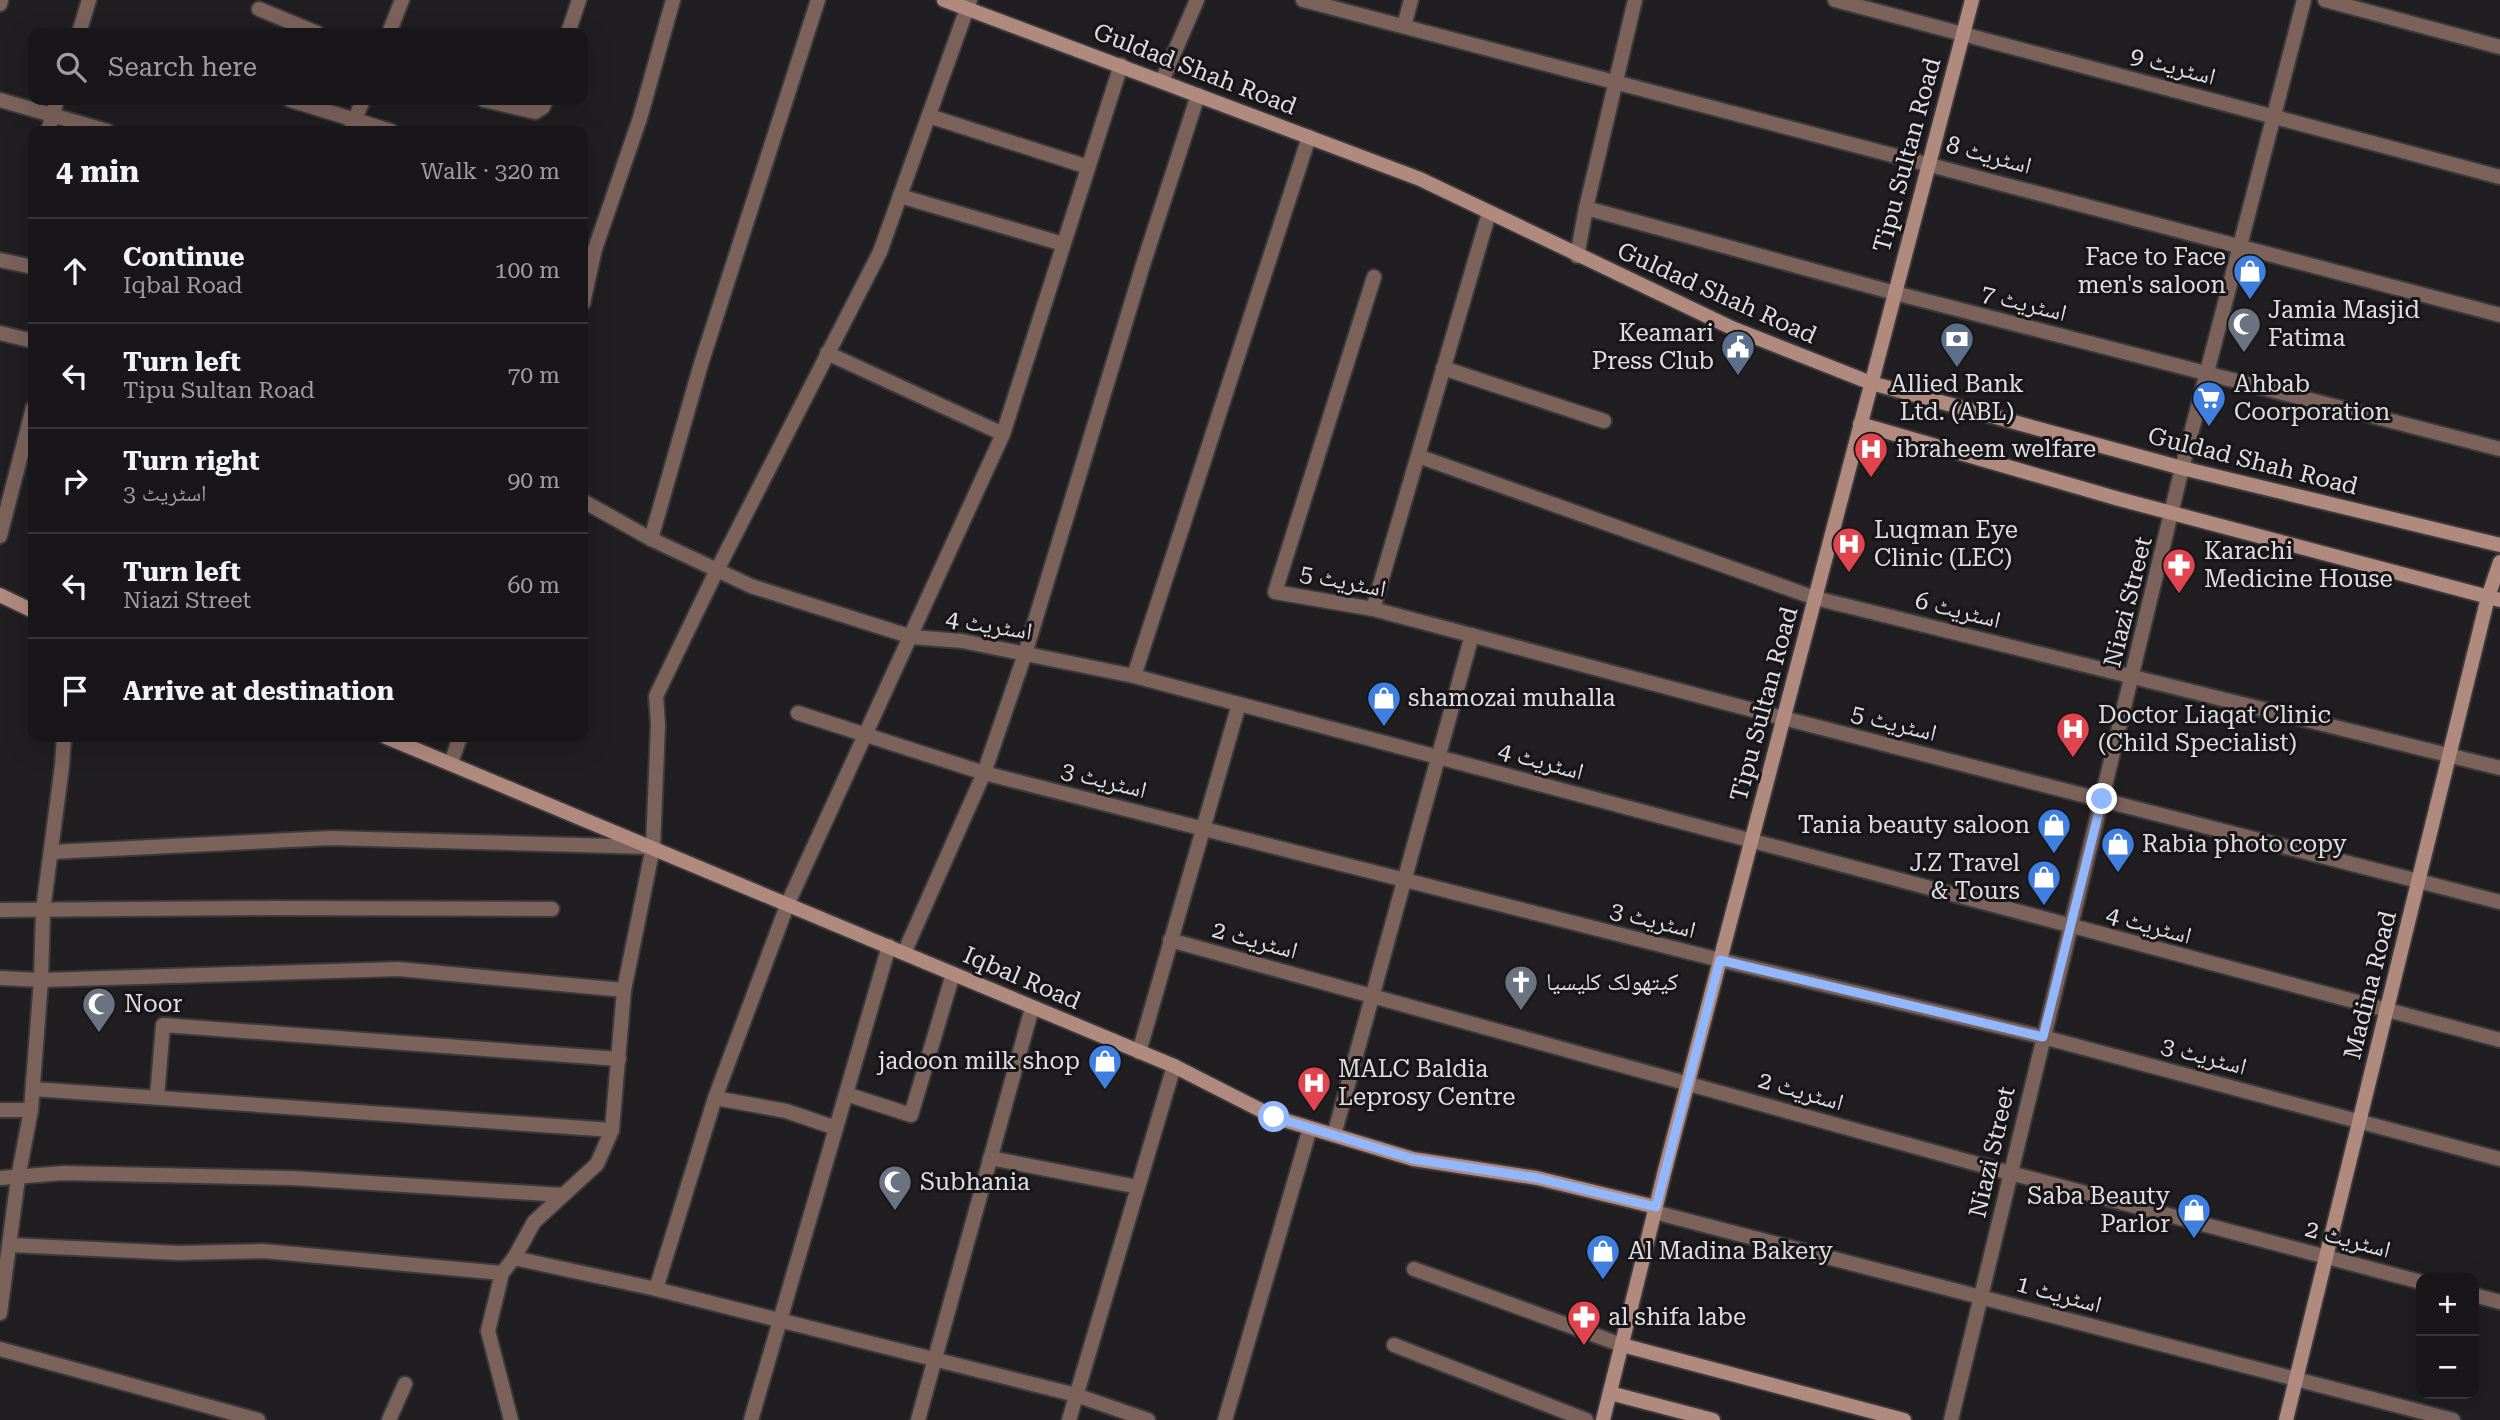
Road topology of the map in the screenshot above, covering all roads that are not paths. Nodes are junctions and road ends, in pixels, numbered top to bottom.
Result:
1 (89, 0) edge
2 (402, 0) edge
3 (579, 0) edge
4 (673, 0) edge
5 (818, 0) edge
6 (944, 0) edge
7 (1197, 0) edge
8 (1303, 0) edge
9 (1411, 0) edge
10 (1635, 0) edge
11 (1835, 0) edge
12 (1972, 0) edge
13 (2304, 0) edge
14 (2325, 0) edge
15 (969, 4) edge
16 (259, 9) dead end
17 (1404, 26) junction
18 (81, 28) edge
19 (305, 28) edge
20 (391, 28) edge
21 (570, 28) edge
22 (1963, 34) junction
23 (2500, 47) edge
24 (1121, 65) junction
25 (1162, 81) junction
26 (1616, 81) junction
27 (1198, 95) junction
28 (0, 100) edge
29 (55, 105) edge
30 (303, 105) edge
31 (361, 105) edge
32 (506, 105) edge
33 (544, 105) edge
34 (52, 115) junction
35 (929, 117) junction
36 (2274, 117) junction
37 (353, 125) edge
38 (49, 126) edge
39 (90, 126) edge
40 (1309, 136) junction
41 (1929, 163) junction
42 (1088, 167) junction
43 (2500, 177) edge
44 (900, 196) junction
45 (1586, 208) junction
46 (1489, 213) junction
47 (1063, 244) junction
48 (2241, 246) junction
49 (1577, 256) junction
50 (0, 260) edge
51 (28, 266) edge
52 (1374, 277) dead end
53 (588, 280) edge
54 (1895, 293) junction
55 (2500, 315) edge
56 (0, 333) edge
57 (28, 340) edge
58 (827, 353) junction
59 (1443, 368) junction
60 (2207, 374) junction
61 (1871, 383) junction
62 (1604, 421) dead end
63 (1860, 425) junction
64 (28, 427) edge
65 (1003, 434) junction
66 (2500, 449) edge
67 (1418, 456) junction
68 (2182, 468) junction
69 (588, 504) edge
70 (2173, 513) junction
71 (0, 536) edge
72 (651, 539) junction
73 (2500, 545) edge
74 (2500, 562) edge
75 (716, 572) junction
76 (0, 595) edge
77 (1815, 598) junction
78 (2494, 599) edge
79 (28, 609) edge
80 (1373, 609) junction
81 (1472, 635) junction
82 (912, 637) junction
83 (1025, 654) junction
84 (1133, 676) junction
85 (2133, 676) junction
86 (1239, 704) junction
87 (798, 713) dead end
88 (1783, 718) junction
89 (865, 735) junction
90 (64, 742) edge
91 (398, 742) edge
92 (458, 742) edge
93 (2449, 755) junction
94 (1438, 757) junction
95 (451, 763) junction
96 (2500, 768) edge
97 (984, 773) junction
98 (2102, 799) junction
99 (1203, 828) junction
100 (1751, 841) junction
101 (653, 847) junction
102 (51, 852) junction
103 (1405, 880) junction
104 (2419, 881) junction
105 (2500, 902) edge
106 (788, 903) junction
107 (552, 909) dead end
108 (0, 910) edge
109 (43, 910) junction
110 (2070, 928) junction
111 (1170, 940) junction
112 (890, 946) junction
113 (904, 953) junction
114 (1720, 960) junction
115 (953, 974) junction
116 (0, 978) edge
117 (41, 979) junction
118 (624, 990) junction
119 (1373, 996) junction
120 (1032, 1008) junction
121 (2387, 1011) junction
122 (2043, 1037) junction
123 (2500, 1041) edge
124 (1139, 1052) junction
125 (619, 1059) junction
126 (1174, 1066) junction
127 (1688, 1083) junction
128 (33, 1089) junction
129 (846, 1094) junction
130 (157, 1097) junction
131 (715, 1098) junction
132 (0, 1110) edge
133 (31, 1110) junction
134 (2359, 1121) junction
135 (1310, 1128) junction
136 (836, 1129) junction
137 (612, 1130) junction
138 (1334, 1136) junction
139 (990, 1158) junction
140 (2500, 1159) edge
141 (2010, 1173) junction
142 (0, 1178) edge
143 (18, 1178) junction
144 (1138, 1188) junction
145 (563, 1195) junction
146 (1655, 1209) junction
147 (10, 1245) junction
148 (2326, 1256) junction
149 (514, 1258) junction
150 (1414, 1269) dead end
151 (502, 1273) junction
152 (2416, 1281) edge
153 (656, 1289) junction
154 (2479, 1296) edge
155 (2, 1297) edge
156 (1980, 1297) junction
157 (2500, 1302) edge
158 (0, 1313) edge
159 (780, 1320) junction
160 (1394, 1345) dead end
161 (1622, 1345) junction
162 (0, 1349) edge
163 (935, 1359) junction
164 (2296, 1379) junction
165 (405, 1384) dead end
166 (1610, 1394) junction
167 (1076, 1395) junction
168 (258, 1420) edge
169 (389, 1420) edge
170 (511, 1420) edge
171 (751, 1420) edge
172 (918, 1420) edge
173 (1069, 1420) edge
174 (1148, 1420) edge
175 (1225, 1420) edge
176 (1586, 1420) edge
177 (1604, 1420) edge
178 (1713, 1420) edge
179 (1904, 1420) edge
180 (1951, 1420) edge
181 (2286, 1420) edge
182 (2453, 1420) edge

1 - 18 street
2 - 20 street
3 - 21 street
4 - 53 street
5 - 72 street
6 - 15 street, Guldad Shah Road
7 - 25 street
8 - 17 street, اسٹریٹ 8
9 - 17 street
10 - 26 street
11 - 22 street, اسٹریٹ 9
12 - 22 street, Tipu Sultan Road
13 - 36 street, Niazi Street
14 - 23 street
15 - 24 street, Guldad Shah Road
15 - 35 street
16 - 19 street
17 - 26 street, اسٹریٹ 8
22 - 36 street, اسٹریٹ 9
22 - 41 street, Tipu Sultan Road
24 - 25 street, Guldad Shah Road
24 - 42 street
25 - 27 street, Guldad Shah Road
26 - 41 street, اسٹریٹ 8
26 - 45 street
27 - 40 street, Guldad Shah Road
27 - 83 street
28 - 34 street
29 - 34 street
30 - 37 street
31 - 37 street
32 - 33 street
34 - 38 street
34 - 39 street
35 - 42 street
35 - 44 street
36 - 43 street, اسٹریٹ 9
36 - 48 street, Niazi Street
40 - 46 street, Guldad Shah Road
40 - 84 street
41 - 48 street, اسٹریٹ 8
41 - 54 street, Tipu Sultan Road
42 - 47 street
44 - 47 street
44 - 58 street
45 - 49 street
45 - 54 street, اسٹریٹ 7
46 - 49 street, Guldad Shah Road
46 - 59 street
47 - 65 street
48 - 55 street, اسٹریٹ 8
48 - 60 street, Niazi Street
49 - 61 street, Guldad Shah Road
50 - 51 street
52 - 80 street, اسٹریٹ 5
54 - 60 street, اسٹریٹ 7
54 - 61 street, Tipu Sultan Road
56 - 57 street
58 - 65 street
58 - 75 street
59 - 62 street
59 - 67 street
60 - 66 street, اسٹریٹ 7
60 - 68 street, Niazi Street
61 - 63 street, Tipu Sultan Road
61 - 68 street, Guldad Shah Road
63 - 70 street
63 - 77 street, Tipu Sultan Road
64 - 71 street
65 - 82 street
67 - 77 street, اسٹریٹ 6
67 - 80 street
68 - 70 street, Niazi Street
68 - 73 street, Guldad Shah Road
69 - 72 street, اسٹریٹ 4
70 - 78 street
70 - 85 street, Niazi Street
72 - 75 street, اسٹریٹ 4
74 - 78 street, Madina Road
75 - 82 street, اسٹریٹ 4
75 - 101 street
76 - 79 street
77 - 85 street, اسٹریٹ 6
77 - 88 street, Tipu Sultan Road
78 - 93 street, Madina Road
80 - 81 street, اسٹریٹ 5
81 - 88 street, اسٹریٹ 5
81 - 94 street
82 - 83 street, اسٹریٹ 4
82 - 89 street
83 - 84 street, اسٹریٹ 4
83 - 97 street
84 - 86 street, اسٹریٹ 4
85 - 93 street, اسٹریٹ 6
85 - 98 street, Niazi Street
86 - 94 street, اسٹریٹ 4
86 - 99 street
87 - 89 street, اسٹریٹ 3
88 - 98 street, اسٹریٹ 5
88 - 100 street, Tipu Sultan Road
89 - 97 street, اسٹریٹ 3
89 - 106 street
90 - 102 street
91 - 95 street, Iqbal Road
92 - 95 street
93 - 96 street, اسٹریٹ 6
93 - 104 street, Madina Road
94 - 100 street, اسٹریٹ 4
94 - 103 street
95 - 101 street, Iqbal Road
97 - 99 street, اسٹریٹ 3
97 - 113 street
98 - 104 street, اسٹریٹ 5
98 - 110 street, Niazi Street
99 - 103 street, اسٹریٹ 3
99 - 111 street
100 - 110 street, اسٹریٹ 4
100 - 114 street, Tipu Sultan Road
101 - 102 street
101 - 106 street, Iqbal Road
101 - 118 street
102 - 109 street
103 - 114 street, اسٹریٹ 3
103 - 119 street
104 - 105 street, اسٹریٹ 5
104 - 121 street, Madina Road
106 - 112 street, Iqbal Road
106 - 131 street
107 - 109 street
108 - 109 street
109 - 117 street
110 - 121 street, اسٹریٹ 4
110 - 122 street, Niazi Street
111 - 119 street, اسٹریٹ 2
111 - 124 street
112 - 113 street, Iqbal Road
112 - 129 street
113 - 115 street, Iqbal Road
114 - 122 street, اسٹریٹ 3
114 - 127 street, Tipu Sultan Road
115 - 120 street, Iqbal Road
115 - 129 street
116 - 117 street
117 - 118 street
117 - 128 street
118 - 125 street
119 - 127 street, اسٹریٹ 2
119 - 138 street
120 - 124 street, Iqbal Road
120 - 139 street
121 - 123 street, اسٹریٹ 4
121 - 134 street, Madina Road
122 - 134 street, اسٹریٹ 3
122 - 141 street, Niazi Street
124 - 126 street, Iqbal Road
125 - 130 street
125 - 137 street
126 - 135 street, Iqbal Road
126 - 144 street
127 - 141 street, اسٹریٹ 2
127 - 146 street, Tipu Sultan Road
128 - 130 street
128 - 133 street
129 - 136 street
130 - 137 street
131 - 136 street
131 - 153 street
132 - 133 street
133 - 143 street
134 - 140 street, اسٹریٹ 3
134 - 148 street, Madina Road
135 - 138 street, Iqbal Road
135 - 175 street
136 - 159 street
137 - 145 street
138 - 146 street, Iqbal Road
139 - 144 street
139 - 163 street
141 - 148 street, اسٹریٹ 2
141 - 156 street, Niazi Street
142 - 143 street
143 - 145 street
143 - 147 street
144 - 167 street
145 - 149 street
146 - 156 street, اسٹریٹ 1
146 - 161 street, Tipu Sultan Road
147 - 151 street
147 - 155 street
148 - 152 street, اسٹریٹ 2
148 - 164 street, Madina Road
149 - 151 street
149 - 153 street
150 - 161 street
151 - 170 street
153 - 159 street
154 - 157 street
155 - 158 street
156 - 164 street, اسٹریٹ 1
156 - 180 street, Niazi Street
159 - 163 street
159 - 171 street
160 - 176 street
161 - 166 street, Tipu Sultan Road
161 - 179 street
162 - 168 street
163 - 167 street
163 - 172 street
164 - 181 street, Madina Road
164 - 182 street, اسٹریٹ 1
165 - 169 street
166 - 177 street, Tipu Sultan Road
166 - 178 street
167 - 173 street
167 - 174 street

